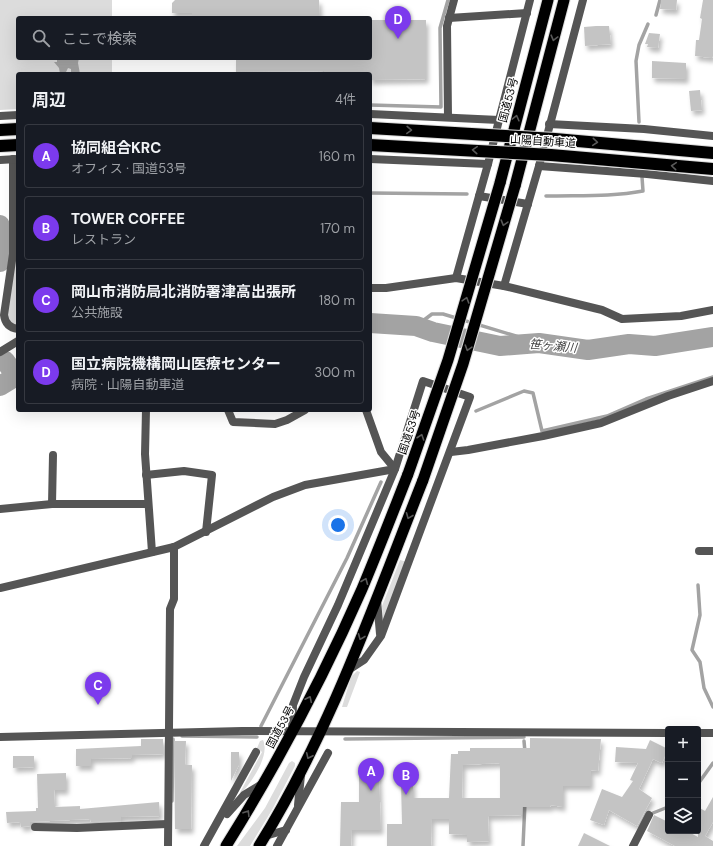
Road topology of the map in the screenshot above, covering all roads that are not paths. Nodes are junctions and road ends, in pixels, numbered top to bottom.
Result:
1 (454, 0) edge
2 (530, 0) edge
3 (548, 0) edge
4 (564, 0) edge
5 (583, 0) edge
6 (527, 13) junction
7 (449, 18) junction
8 (372, 114) edge
9 (16, 115) edge
10 (0, 116) edge
11 (448, 117) junction
12 (499, 120) junction
13 (549, 124) junction
14 (372, 128) edge
15 (16, 129) edge
16 (0, 130) edge
17 (713, 136) edge
18 (372, 145) edge
19 (0, 146) edge
20 (16, 146) edge
21 (713, 153) edge
22 (15, 159) edge
23 (372, 159) edge
24 (0, 160) edge
25 (488, 164) junction
26 (539, 166) junction
27 (713, 169) edge
28 (713, 181) edge
29 (479, 196) junction
30 (528, 204) junction
31 (456, 278) junction
32 (504, 286) junction
33 (372, 288) edge
34 (713, 310) edge
35 (16, 328) edge
36 (16, 342) edge
37 (0, 352) edge
38 (713, 381) edge
39 (146, 412) edge
40 (229, 412) edge
41 (301, 412) edge
42 (367, 412) edge
43 (451, 452) junction
44 (53, 455) dead end
45 (395, 469) junction
46 (146, 474) junction
47 (52, 504) junction
48 (147, 504) junction
49 (0, 509) edge
50 (206, 532) junction
51 (174, 547) junction
52 (699, 551) dead end
53 (713, 551) edge
54 (152, 552) junction
55 (0, 588) edge
56 (376, 599) junction
57 (381, 636) junction
58 (347, 672) junction
59 (321, 731) junction
60 (168, 732) junction
61 (292, 732) junction
62 (665, 733) edge
63 (701, 733) edge
64 (713, 733) edge
65 (0, 737) edge
66 (256, 752) dead end
67 (328, 753) dead end
68 (301, 772) junction
69 (266, 781) junction
70 (298, 809) junction
71 (649, 815) dead end
72 (218, 823) junction
73 (167, 824) junction
74 (35, 828) dead end
75 (286, 830) junction
76 (262, 841) edge
77 (168, 846) edge
78 (204, 846) edge
79 (226, 846) edge
80 (277, 846) edge
81 (633, 846) edge

1 - 7 street
2 - 6 street
61 -> 3 highway, 国道53号, bridge
4 -> 56 highway, bridge
5 - 13 street
6 - 7 street
6 - 12 street
7 - 11 street
8 - 11 street
9 - 10 street
11 - 12 street
12 - 25 street
13 - 17 street
13 - 26 street
14 -> 21 highway, 山陽自動車道, bridge
15 - 16 highway
27 -> 18 highway, 山陽自動車道, bridge
19 - 20 highway
22 - 24 street
22 - 35 street
23 - 25 street
25 - 29 street
26 - 28 street
26 - 30 street
29 - 30 street
29 - 31 street
30 - 32 street
31 - 32 street
31 - 33 street
32 - 34 street
36 - 37 street
38 - 43 street
39 - 46 street
40 - 41 street
42 - 45 street
43 - 45 street
43 - 57 street
44 - 47 street
45 - 50 street
45 - 61 street
46 - 48 street
46 - 50 street
47 - 48 street
47 - 49 street
48 - 54 street
50 - 51 street
51 - 54 street
51 - 60 street
52 - 53 street
54 - 55 street
56 - 57 street
56 -> 58 highway
57 - 58 street
58 - 59 highway
59 - 61 street
59 - 62 street
59 -> 68 highway
60 - 61 street
60 - 65 street
60 - 73 street
61 - 69 highway, 国道53号
63 - 64 street
66 - 72 street
67 - 70 street
68 - 70 street
68 - 76 highway
69 - 72 street
79 -> 69 highway, 国道53号
70 - 75 street
71 - 81 street
72 - 78 street
73 - 74 street
73 - 77 street
75 - 76 street
75 - 80 street

